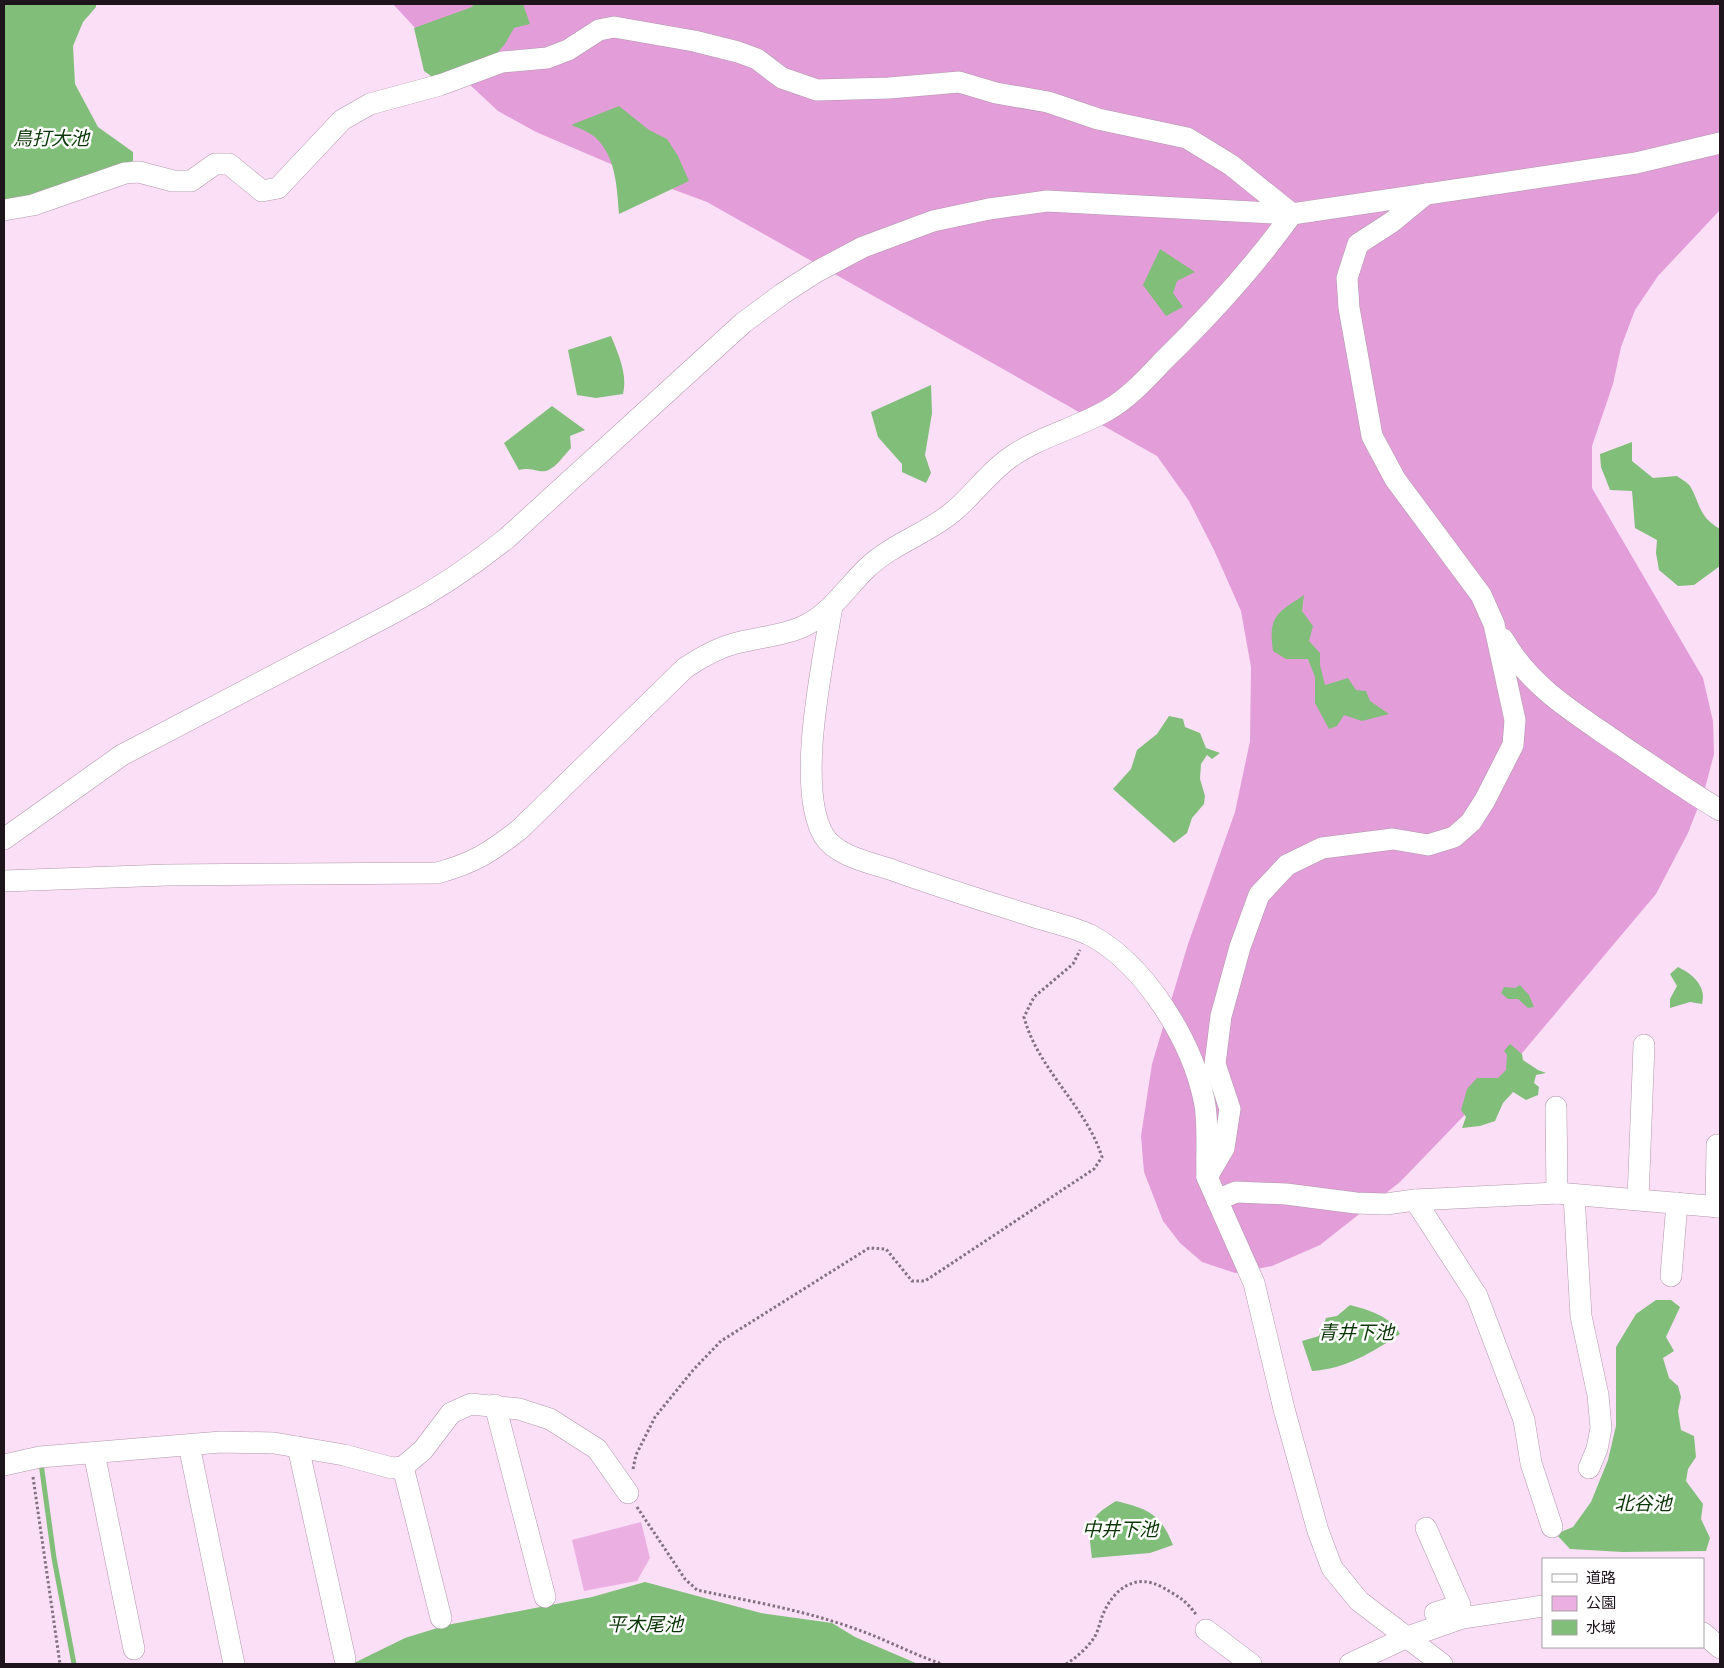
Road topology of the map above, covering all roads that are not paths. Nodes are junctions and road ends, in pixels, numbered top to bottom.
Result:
1 (1720, 143) edge
2 (1427, 193) junction
3 (4, 210) edge
4 (1292, 214) junction
5 (832, 606) junction
6 (1494, 624) junction
7 (1720, 810) edge
8 (4, 840) edge
9 (4, 882) edge
10 (1644, 1045) dead end
11 (1556, 1107) dead end
12 (1717, 1145) dead end
13 (1207, 1177) junction
14 (1566, 1194) junction
15 (1638, 1199) junction
16 (1217, 1200) junction
17 (1415, 1200) junction
18 (1677, 1203) junction
19 (1718, 1207) edge
20 (1670, 1276) dead end
21 (495, 1406) junction
22 (189, 1445) junction
23 (298, 1448) junction
24 (94, 1452) junction
25 (4, 1465) edge
26 (403, 1467) junction
27 (1589, 1468) dead end
28 (628, 1493) road end
29 (1552, 1527) dead end
30 (1426, 1528) dead end
31 (545, 1597) dead end
32 (1542, 1606) edge
33 (441, 1618) dead end
34 (1206, 1630) road end
35 (1399, 1633) junction
36 (1704, 1634) edge
37 (1720, 1648) edge
38 (134, 1649) dead end
39 (345, 1659) dead end
40 (234, 1664) edge
41 (1251, 1664) edge
42 (1350, 1664) edge
43 (1442, 1664) edge

1 - 2 street
2 - 4 street
2 - 6 street
3 - 4 street
4 - 5 street
4 - 8 street
5 - 9 street
5 - 13 street
6 - 7 street
6 - 13 street
10 - 15 street
11 - 14 street
12 - 19 street
13 - 16 street
14 - 15 street
14 - 17 street
14 - 27 street
15 - 18 street
16 - 17 street
16 - 35 street
17 - 29 street
18 - 19 street
18 - 20 street
21 - 26 street
21 - 28 street
21 - 31 street
22 - 23 street
22 - 24 street
22 - 40 street
23 - 26 street
23 - 39 street
24 - 25 street
24 - 38 street
26 - 33 street
30 - 35 street
32 - 35 street
34 - 41 street
35 - 42 street
35 - 43 street
36 - 37 street

